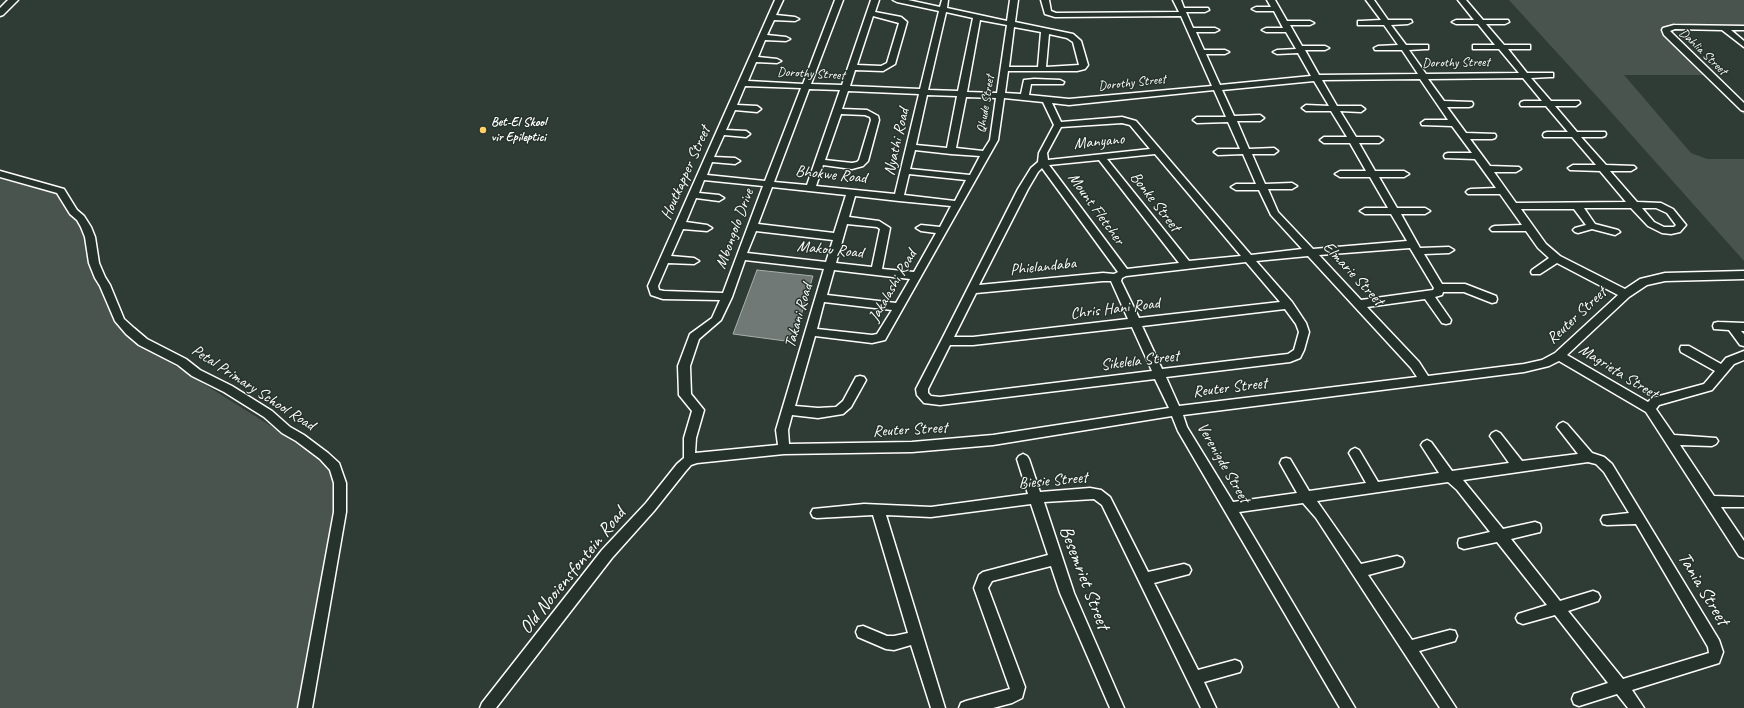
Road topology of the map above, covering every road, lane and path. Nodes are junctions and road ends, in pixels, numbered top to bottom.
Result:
1 (13, 0) edge
2 (779, 0) edge
3 (839, 0) edge
4 (875, 0) edge
5 (897, 0) edge
6 (1014, 0) edge
7 (1045, 0) edge
8 (1177, 0) edge
9 (1272, 0) edge
10 (1370, 0) edge
11 (1462, 0) edge
12 (945, 1) dead end
13 (1277, 9) junction
14 (943, 10) junction
15 (1205, 10) dead end
16 (1256, 10) dead end
17 (1183, 12) junction
18 (0, 13) edge
19 (870, 13) junction
20 (771, 17) junction
21 (977, 17) junction
22 (795, 19) dead end
23 (1386, 22) junction
24 (1408, 22) dead end
25 (1456, 22) dead end
26 (1481, 22) junction
27 (1505, 22) dead end
28 (1310, 23) dead end
29 (1361, 23) dead end
30 (1011, 24) junction
31 (1287, 26) junction
32 (1724, 28) junction
33 (1744, 28) edge
34 (1191, 30) junction
35 (1215, 30) dead end
36 (1266, 30) dead end
37 (1045, 31) junction
38 (762, 37) junction
39 (786, 39) dead end
40 (1744, 45) edge
41 (1425, 46) dead end
42 (1404, 47) junction
43 (1476, 47) dead end
44 (1502, 47) junction
45 (1527, 47) dead end
46 (1325, 48) dead end
47 (1378, 48) dead end
48 (1300, 50) junction
49 (1201, 52) junction
50 (1226, 52) dead end
51 (1277, 52) dead end
52 (753, 59) junction
53 (777, 61) dead end
54 (852, 67) junction
55 (1005, 69) junction
56 (1042, 69) junction
57 (1525, 75) junction
58 (1550, 75) dead end
59 (1422, 76) junction
60 (1316, 78) junction
61 (742, 83) junction
62 (805, 87) junction
63 (1061, 88) junction
64 (1217, 88) junction
65 (845, 89) junction
66 (924, 92) junction
67 (962, 94) junction
68 (1000, 96) junction
69 (1025, 97) junction
70 (1047, 100) junction
71 (1576, 103) dead end
72 (1441, 104) junction
73 (1469, 104) dead end
74 (1524, 104) dead end
75 (1549, 104) junction
76 (732, 107) junction
77 (1306, 108) dead end
78 (1334, 108) junction
79 (1744, 108) edge
80 (757, 109) dead end
81 (1362, 109) dead end
82 (837, 111) junction
83 (1260, 118) dead end
84 (1231, 119) junction
85 (1197, 120) dead end
86 (1425, 123) dead end
87 (1454, 123) junction
88 (1058, 125) junction
89 (721, 132) junction
90 (746, 134) dead end
91 (1602, 134) dead end
92 (1547, 135) dead end
93 (1575, 135) junction
94 (1463, 136) junction
95 (1492, 136) dead end
96 (1324, 140) dead end
97 (1353, 140) junction
98 (1380, 140) dead end
99 (911, 147) junction
100 (951, 151) junction
101 (1158, 151) junction
102 (1218, 152) dead end
103 (1246, 152) junction
104 (1274, 152) dead end
105 (986, 154) junction
106 (1448, 156) dead end
107 (1478, 156) junction
108 (1101, 157) junction
109 (709, 158) junction
110 (735, 161) dead end
111 (820, 162) junction
112 (1043, 163) junction
113 (1573, 168) dead end
114 (1603, 168) junction
115 (1630, 168) dead end
116 (1487, 169) junction
117 (1516, 169) dead end
118 (906, 171) junction
119 (0, 174) edge
120 (1340, 174) dead end
121 (1372, 174) junction
122 (1404, 174) dead end
123 (701, 176) junction
124 (972, 178) junction
125 (768, 184) junction
126 (1292, 186) dead end
127 (1236, 187) dead end
128 (1262, 187) junction
129 (811, 188) junction
130 (1503, 191) junction
131 (1471, 192) dead end
132 (851, 193) junction
133 (693, 195) junction
134 (720, 198) dead end
135 (899, 198) junction
136 (958, 204) junction
137 (1634, 205) junction
138 (1513, 206) junction
139 (1576, 206) junction
140 (1365, 211) dead end
141 (1394, 211) junction
142 (1425, 211) dead end
143 (843, 220) junction
144 (680, 225) junction
145 (1592, 226) junction
146 (752, 227) junction
147 (707, 228) dead end
148 (921, 228) dead end
149 (1529, 228) junction
150 (1495, 229) dead end
151 (942, 230) junction
152 (1578, 230) dead end
153 (1615, 232) dead end
154 (838, 237) junction
155 (1415, 247) junction
156 (1448, 250) dead end
157 (1311, 252) junction
158 (741, 256) junction
159 (665, 258) junction
160 (1556, 258) junction
161 (1250, 259) junction
162 (694, 262) dead end
163 (1186, 265) junction
164 (830, 266) junction
165 (876, 271) junction
166 (1536, 272) dead end
167 (1744, 275) edge
168 (916, 276) junction
169 (1120, 276) junction
170 (1439, 288) junction
171 (973, 289) junction
172 (1624, 294) junction
173 (1428, 295) junction
174 (727, 297) junction
175 (821, 298) junction
176 (1492, 299) dead end
177 (1288, 304) junction
178 (1358, 304) junction
179 (899, 307) junction
180 (1446, 320) dead end
181 (1135, 322) junction
182 (1718, 326) dead end
183 (1732, 327) junction
184 (1744, 327) edge
185 (812, 332) junction
186 (946, 341) junction
187 (1744, 342) edge
188 (1685, 349) dead end
189 (1744, 355) edge
190 (1559, 356) junction
191 (1722, 370) junction
192 (1160, 374) junction
193 (860, 380) dead end
194 (1425, 380) junction
195 (1650, 409) junction
196 (788, 410) junction
197 (1176, 411) junction
198 (1563, 427) dead end
199 (1496, 436) dead end
200 (1670, 440) junction
201 (1712, 441) dead end
202 (1427, 445) dead end
203 (784, 449) junction
204 (1355, 453) dead end
205 (1588, 457) junction
206 (1023, 459) dead end
207 (691, 460) junction
208 (1286, 463) dead end
209 (1519, 467) junction
210 (1450, 477) junction
211 (1375, 487) junction
212 (1305, 496) junction
213 (1035, 498) junction
214 (1710, 501) junction
215 (1744, 502) edge
216 (1229, 508) junction
217 (880, 510) junction
218 (817, 514) dead end
219 (1639, 518) junction
220 (1607, 520) dead end
221 (1534, 528) dead end
222 (1500, 536) junction
223 (1464, 544) dead end
224 (1744, 552) edge
225 (1055, 559) junction
226 (1398, 562) dead end
227 (1184, 570) dead end
228 (1358, 571) junction
229 (1145, 579) junction
230 (1592, 597) dead end
231 (1557, 607) junction
232 (1523, 618) dead end
233 (863, 632) dead end
234 (1450, 636) dead end
235 (916, 637) junction
236 (1409, 647) junction
237 (1235, 667) dead end
238 (1194, 678) junction
239 (1619, 686) junction
240 (1579, 699) dead end
241 (305, 708) edge
242 (487, 708) edge
243 (938, 708) edge
244 (966, 708) edge
245 (1117, 708) edge
246 (1209, 708) edge
247 (1348, 708) edge
248 (1449, 708) edge
249 (1637, 708) edge

1 - 18 main road
2 - 20 street, Houtkapper Street
3 - 62 street, Mbongolo Drive
4 - 19 street
5 - 14 street
6 - 30 street, Qhude Street
7 - 17 street
8 - 17 street, Elmarie Street
9 - 13 street
10 - 23 street
11 - 26 street
12 - 14 street, Nyathi Road
13 - 16 street
13 - 31 street
14 - 21 street
14 - 66 street, Nyathi Road
15 - 17 street
17 - 34 street, Elmarie Street
19 - 54 street
19 - 54 street
20 - 22 street
20 - 38 street, Houtkapper Street
21 - 30 street
21 - 67 street
23 - 24 street
23 - 29 street
23 - 42 street
25 - 26 street
26 - 27 street
26 - 44 street
28 - 31 street
30 - 37 street
30 - 55 street, Qhude Street
31 - 36 street
31 - 48 street
32 - 33 street
32 - 40 street
32 - 79 street, Dahlia Street
34 - 35 street
34 - 49 street, Elmarie Street
37 - 56 street
37 - 56 street
38 - 39 street
38 - 52 street, Houtkapper Street
41 - 42 street
42 - 47 street
42 - 59 street
43 - 44 street
44 - 45 street
44 - 57 street
46 - 48 street
48 - 51 street
48 - 60 street
49 - 50 street
49 - 64 street, Elmarie Street
52 - 53 street
52 - 61 street, Houtkapper Street
54 - 65 street
55 - 56 street
55 - 68 street, Qhude Street
57 - 58 street, Dorothy Street
57 - 59 street, Dorothy Street
57 - 75 street
59 - 60 street, Dorothy Street
59 - 72 street
60 - 64 street, Dorothy Street
60 - 78 street
61 - 62 street, Dorothy Street
61 - 76 street, Houtkapper Street
62 - 65 street, Dorothy Street
62 - 125 street, Mbongolo Drive
63 - 64 street, Dorothy Street
63 - 69 street
63 - 70 street, Dorothy Street
64 - 84 street, Elmarie Street
65 - 66 street, Dorothy Street
65 - 82 street
66 - 67 street, Dorothy Street
66 - 99 street, Nyathi Road
67 - 68 street, Dorothy Street
67 - 100 street
68 - 69 street, Dorothy Street
68 - 105 street, Qhude Street
69 - 70 street, Dorothy Street
70 - 88 street
71 - 75 street
72 - 73 street
72 - 87 street
74 - 75 street
75 - 93 street
76 - 80 street
76 - 89 street, Houtkapper Street
77 - 78 street
78 - 81 street
78 - 97 street
82 - 111 street
82 - 111 street
83 - 84 street
84 - 85 street
84 - 103 street, Elmarie Street
86 - 87 street
87 - 94 street
88 - 101 street, Sikelela Street
88 - 112 street, Sikelela Street
89 - 90 street
89 - 109 street, Houtkapper Street
91 - 93 street
92 - 93 street
93 - 114 street
94 - 95 street
94 - 107 street
96 - 97 street
97 - 98 street
97 - 121 street
99 - 100 street
99 - 118 street, Nyathi Road
100 - 105 street
101 - 108 street, Manyano
101 - 161 street, Sikelela Street
102 - 103 street
103 - 104 street
103 - 128 street, Elmarie Street
105 - 124 street, Qhude Street
106 - 107 street
107 - 116 street
108 - 112 street, Manyano
108 - 163 street, Bonke Street
109 - 110 street
109 - 123 street, Houtkapper Street
111 - 129 street
112 - 169 street, Mount Fletcher
112 - 171 street, Sikelela Street
113 - 114 street
114 - 115 street
114 - 137 street
116 - 117 street
116 - 130 street
118 - 124 street
118 - 135 street, Nyathi Road
119 - 241 street, Petal Primary School Road
120 - 121 street
121 - 122 street
121 - 141 street
123 - 125 street, Bhokwe Road
123 - 133 street, Houtkapper Street
124 - 136 street, Qhude Street
125 - 129 street, Bhokwe Road
125 - 146 street, Mbongolo Drive
126 - 128 street
127 - 128 street
128 - 157 street, Elmarie Street
129 - 132 street, Bhokwe Road
130 - 131 street
130 - 138 street
132 - 135 street, Bhokwe Road
132 - 143 street, Takani Road
133 - 134 street
133 - 144 street, Houtkapper Street
135 - 136 street, Bhokwe Road
136 - 151 street, Jakalashi Road
137 - 137 street
137 - 139 street
138 - 139 street
138 - 149 street
139 - 145 street
140 - 141 street
141 - 142 street
141 - 155 street
143 - 154 street, Takani Road
143 - 165 street
144 - 147 street
144 - 159 street, Houtkapper Street
145 - 152 street
145 - 153 street
146 - 154 street
146 - 158 street, Mbongolo Drive
148 - 151 street
149 - 150 street
149 - 160 street
151 - 168 street, Jakalashi Road
154 - 164 street, Takani Road
155 - 156 street
155 - 157 street
155 - 170 street
157 - 161 street
157 - 178 street, Elmarie Street
158 - 164 street, Makou Road
158 - 174 street, Mbongolo Drive
159 - 162 street
159 - 174 street, Houtkapper Street
160 - 166 street
160 - 172 street
161 - 163 street
161 - 177 street, Sikelela Street
163 - 169 street
164 - 165 street, Makou Road
164 - 175 street, Takani Road
165 - 168 street, Makou Road
167 - 172 street, Reuter Street
168 - 179 street, Jakalashi Road
169 - 171 street, Phielandaba
169 - 181 street, Verenigde Street
170 - 173 street
170 - 176 street
171 - 186 street, Sikelela Street
172 - 190 street, Reuter Street
173 - 178 street
173 - 180 street
174 - 207 street, Mbongolo Drive
175 - 179 street
175 - 185 street, Takani Road
177 - 181 street, Chris Hani Road
177 - 192 street, Sikelela Street
178 - 194 street, Elmarie Street
179 - 185 street, Jakalashi Road
181 - 186 street, Chris Hani Road
181 - 192 street, Verenigde Street
182 - 183 street
183 - 184 street
183 - 187 street
185 - 196 street, Takani Road
186 - 192 street, Sikelela Street
188 - 191 street
189 - 191 street
190 - 194 street, Reuter Street
190 - 195 street, Magrieta Street
191 - 195 street
192 - 197 street, Verenigde Street
193 - 196 street
194 - 197 street, Reuter Street
195 - 200 street, Magrieta Street
196 - 203 street, Takani Road
197 - 203 street, Reuter Street
197 - 216 street, Verenigde Street
198 - 205 street, Tania Street
199 - 209 street
200 - 201 street
200 - 214 street, Magrieta Street
202 - 210 street
203 - 207 street, Reuter Street
204 - 211 street
205 - 209 street
205 - 219 street, Tania Street
206 - 213 street, Besemriet Street
207 - 242 street, Old Nooiensfontein Road
208 - 212 street
209 - 210 street
210 - 211 street
210 - 222 street
211 - 212 street
212 - 216 street
212 - 228 street
213 - 217 street, Biesie Street
213 - 225 street, Besemriet Street
213 - 229 street, Biesie Street
214 - 215 street
214 - 224 street, Magrieta Street
216 - 247 street, Verenigde Street
217 - 218 street, Biesie Street
217 - 235 street
219 - 220 street
219 - 239 street, Tania Street
221 - 222 street
222 - 223 street
222 - 231 street
225 - 244 street
225 - 245 street, Besemriet Street
226 - 228 street
227 - 229 street
228 - 236 street
229 - 238 street, Biesie Street
230 - 231 street
231 - 232 street
231 - 239 street
233 - 235 street
234 - 236 street
235 - 243 street
236 - 248 street
237 - 238 street
238 - 246 street, Biesie Street
239 - 240 street
239 - 249 street

